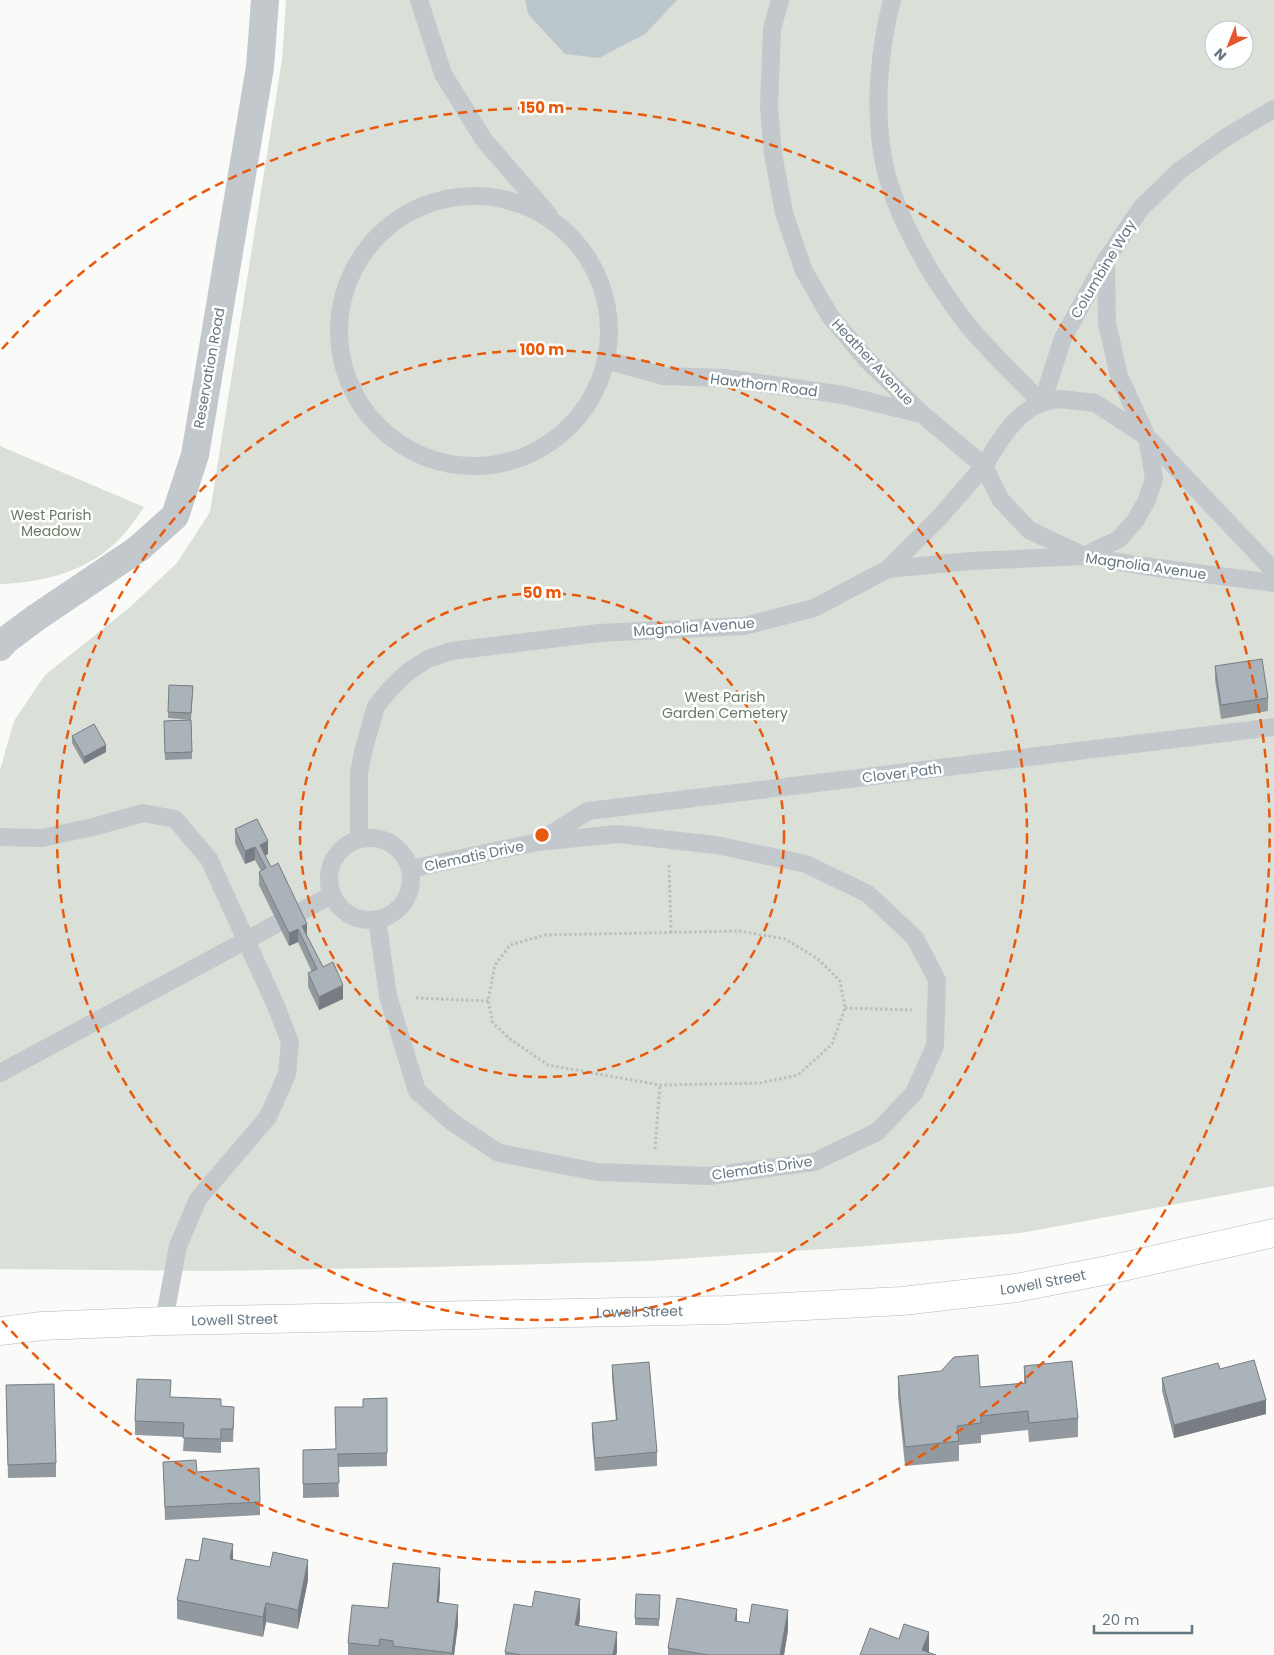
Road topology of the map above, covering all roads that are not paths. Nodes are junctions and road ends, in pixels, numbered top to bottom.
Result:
1 (265, 0) edge
2 (419, 0) edge
3 (780, 0) edge
4 (892, 0) edge
5 (1274, 109) edge
6 (555, 222) junction
7 (1106, 260) junction
8 (607, 360) junction
9 (1042, 403) junction
10 (922, 414) junction
11 (1147, 437) junction
12 (984, 466) junction
13 (1084, 556) junction
14 (888, 569) junction
15 (1274, 571) edge
16 (1274, 582) edge
17 (0, 647) edge
18 (1274, 727) edge
19 (0, 837) edge
20 (359, 839) junction
21 (538, 842) junction
22 (410, 869) junction
23 (332, 895) junction
24 (296, 914) edge
25 (377, 919) junction
26 (278, 924) edge
27 (245, 941) junction
28 (0, 1073) edge
29 (1274, 1233) edge
30 (164, 1320) junction
31 (0, 1331) edge

1 - 17 street, Reservation Road
2 - 6 lane
3 - 10 lane, Heather Avenue
4 - 9 lane
5 - 7 lane, Columbine Way
6 - 8 lane
6 - 8 lane
7 - 9 lane, Columbine Way
7 - 11 lane
8 - 10 lane, Hawthorn Road
9 - 11 lane
9 - 12 lane
10 - 12 lane, Heather Avenue
11 - 13 lane
11 - 15 lane
12 - 13 lane
12 - 14 lane
13 - 14 lane, Magnolia Avenue
13 - 16 lane, Magnolia Avenue
14 - 20 lane, Magnolia Avenue
18 - 21 lane, Clover Path
19 - 27 lane
20 - 22 lane
20 - 23 lane
21 - 22 lane, Clematis Drive
21 - 25 lane, Clematis Drive
22 - 25 lane
23 - 24 lane
23 - 25 lane
26 - 27 lane
27 - 28 lane
27 - 30 lane
29 - 30 main road, Lowell Street
30 - 31 main road, Lowell Street

